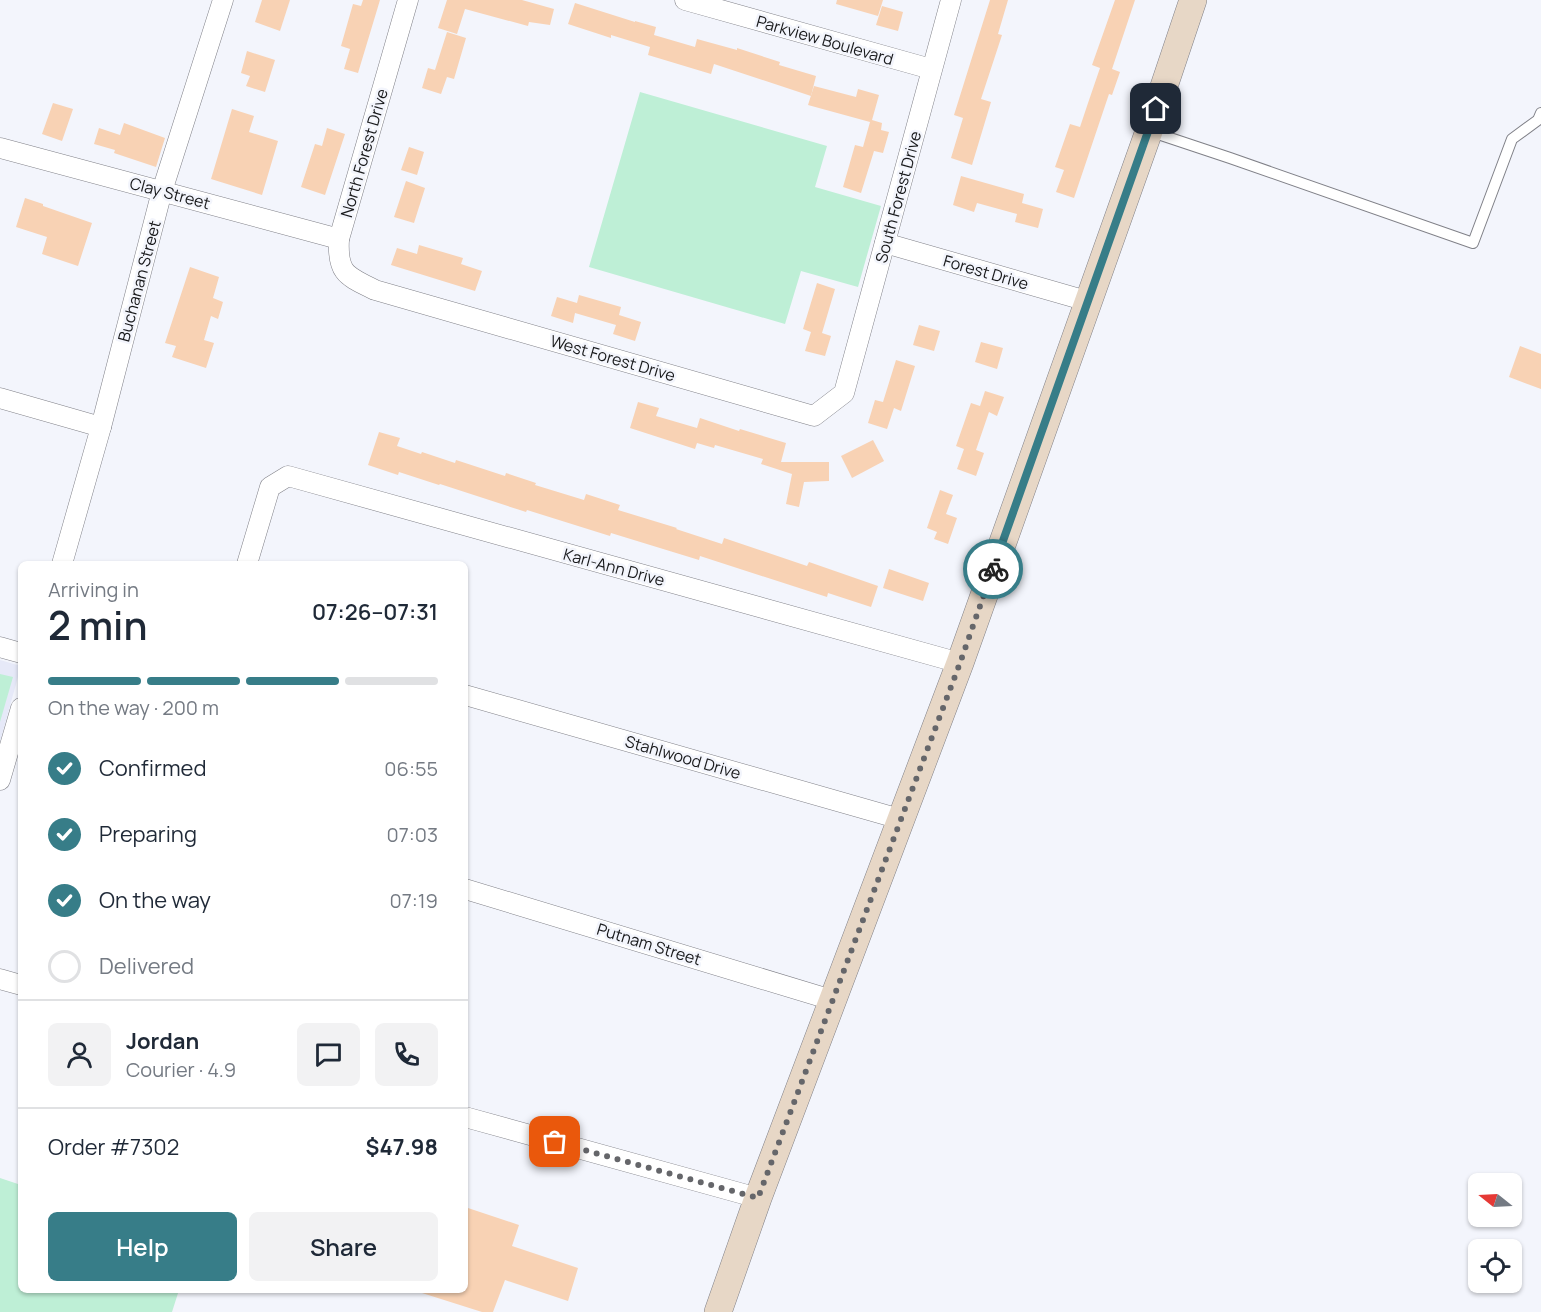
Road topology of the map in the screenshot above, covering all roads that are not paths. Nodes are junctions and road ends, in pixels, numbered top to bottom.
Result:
1 (224, 0) edge
2 (408, 0) edge
3 (685, 0) edge
4 (951, 0) edge
5 (1192, 0) edge
6 (931, 69) junction
7 (1541, 113) edge
8 (1149, 131) junction
9 (0, 148) edge
10 (162, 191) junction
11 (339, 239) junction
12 (885, 243) junction
13 (375, 290) joint
14 (1087, 302) junction
15 (844, 393) joint
16 (0, 398) edge
17 (101, 427) junction
18 (63, 561) edge
19 (248, 561) edge
20 (0, 647) edge
21 (18, 652) edge
22 (960, 663) junction
23 (468, 697) edge
24 (18, 730) edge
25 (15, 752) edge
26 (0, 780) edge
27 (900, 819) junction
28 (468, 889) edge
29 (0, 979) edge
30 (18, 985) edge
31 (832, 1000) junction
32 (468, 1118) edge
33 (758, 1198) junction
34 (718, 1312) edge

1 - 10 street, Buchanan Street
2 - 11 street, North Forest Drive
3 - 6 street, Parkview Boulevard
4 - 6 street, South Forest Drive
5 - 8 main road
6 - 12 street, South Forest Drive
7 - 8 lane
8 - 14 main road
9 - 10 street, Clay Street
10 - 11 street, Clay Street
10 - 17 street, Buchanan Street
11 - 13 street, North Forest Drive
12 - 14 street, Forest Drive
12 - 15 street, South Forest Drive
13 - 15 street, West Forest Drive
14 - 22 main road
16 - 17 street
17 - 18 street, Buchanan Street
19 - 22 street, Karl-Ann Drive
20 - 21 street
22 - 27 main road
23 - 27 street, Stahlwood Drive
24 - 25 street
25 - 26 street
27 - 31 main road
28 - 31 street, Putnam Street
29 - 30 street
31 - 33 main road
32 - 33 street
33 - 34 main road

